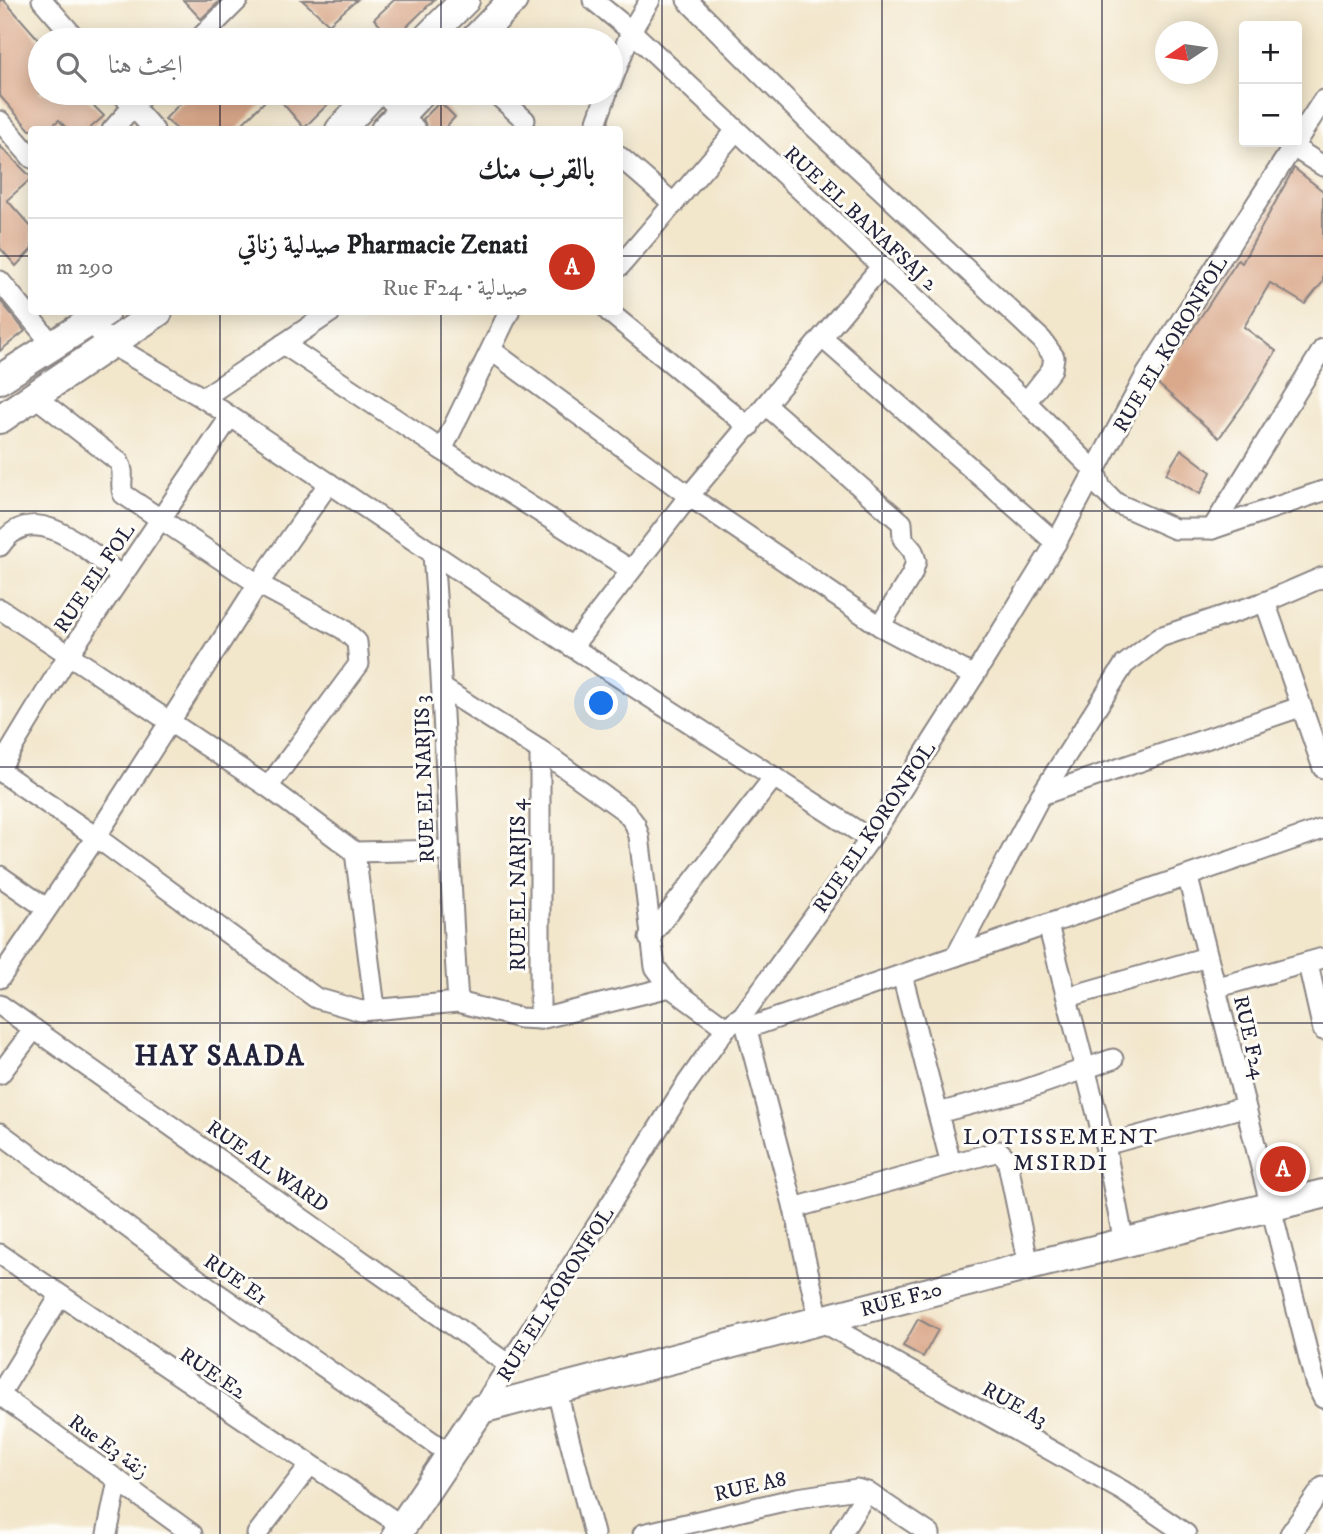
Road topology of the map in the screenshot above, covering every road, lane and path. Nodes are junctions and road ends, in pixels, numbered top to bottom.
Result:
1 (42, 0) edge
2 (238, 0) edge
3 (466, 0) edge
4 (513, 0) edge
5 (593, 0) edge
6 (650, 0) edge
7 (687, 0) edge
8 (66, 28) edge
9 (210, 28) edge
10 (437, 28) edge
11 (486, 28) edge
12 (631, 31) junction
13 (623, 52) edge
14 (1323, 100) edge
15 (128, 105) edge
16 (138, 105) edge
17 (363, 105) edge
18 (508, 105) edge
19 (603, 105) edge
20 (525, 120) dead end
21 (0, 121) edge
22 (115, 126) edge
23 (151, 126) edge
24 (344, 126) edge
25 (599, 126) edge
26 (735, 132) junction
27 (1293, 148) junction
28 (28, 153) edge
29 (623, 160) edge
30 (1323, 166) edge
31 (674, 204) junction
32 (623, 263) edge
33 (880, 268) junction
34 (0, 281) edge
35 (28, 315) edge
36 (28, 315) edge
37 (154, 315) edge
38 (327, 315) edge
39 (508, 315) edge
40 (613, 315) edge
41 (98, 317) edge
42 (824, 339) junction
43 (52, 344) junction
44 (284, 344) junction
45 (112, 345) junction
46 (1323, 349) edge
47 (491, 350) junction
48 (1315, 372) edge
49 (0, 379) edge
50 (33, 396) junction
51 (203, 398) junction
52 (1026, 402) junction
53 (767, 406) junction
54 (230, 417) junction
55 (0, 419) edge
56 (749, 428) junction
57 (442, 450) junction
58 (1095, 471) junction
59 (329, 483) junction
60 (1323, 491) edge
61 (689, 496) junction
62 (163, 518) junction
63 (1212, 529) junction
64 (1056, 543) junction
65 (0, 546) edge
66 (433, 555) junction
67 (631, 570) junction
68 (121, 576) junction
69 (1323, 577) edge
70 (258, 584) junction
71 (1265, 602) junction
72 (0, 608) edge
73 (880, 626) junction
74 (572, 647) junction
75 (69, 654) junction
76 (974, 676) junction
77 (444, 689) junction
78 (1300, 707) junction
79 (171, 722) junction
80 (540, 750) junction
81 (1323, 768) edge
82 (0, 770) edge
83 (774, 777) junction
84 (268, 787) junction
85 (1041, 795) junction
86 (1323, 829) edge
87 (96, 837) junction
88 (870, 839) junction
89 (448, 850) junction
90 (355, 852) junction
91 (0, 876) edge
92 (1188, 878) junction
93 (46, 908) junction
94 (1048, 925) junction
95 (649, 938) junction
96 (956, 956) junction
97 (1207, 957) junction
98 (1316, 961) edge
99 (902, 975) junction
100 (0, 978) edge
101 (670, 987) junction
102 (1215, 988) junction
103 (1068, 997) junction
104 (458, 1002) junction
105 (0, 1005) edge
106 (374, 1008) junction
107 (540, 1020) junction
108 (746, 1021) junction
109 (726, 1028) junction
110 (34, 1029) junction
111 (1323, 1030) edge
112 (1113, 1059) dead end
113 (1086, 1070) junction
114 (0, 1074) edge
115 (1244, 1107) junction
116 (938, 1113) junction
117 (0, 1133) edge
118 (1105, 1145) junction
119 (951, 1164) junction
120 (1323, 1194) edge
121 (1270, 1207) junction
122 (794, 1208) junction
123 (1124, 1243) junction
124 (0, 1254) edge
125 (1029, 1266) junction
126 (60, 1296) junction
127 (819, 1320) junction
128 (509, 1365) junction
129 (556, 1388) junction
130 (0, 1394) edge
131 (1323, 1398) edge
132 (481, 1409) junction
133 (451, 1455) junction
134 (309, 1465) junction
135 (118, 1480) junction
136 (1323, 1487) edge
137 (867, 1492) junction
138 (399, 1530) edge
139 (107, 1534) edge
140 (191, 1534) edge
141 (257, 1534) edge
142 (594, 1534) edge
143 (643, 1534) edge
144 (841, 1534) edge
145 (930, 1534) edge
146 (1186, 1534) edge
147 (1290, 1534) edge

1 - 8 street
2 - 9 street
3 - 10 street
4 - 11 street
5 - 12 street, RUE EL BANAFSAJ 2
6 - 12 street
7 - 52 street
12 - 13 street
12 - 26 street, RUE EL BANAFSAJ 2
14 - 27 street, RUE EL KORONFOL
15 - 22 street
16 - 23 street
17 - 24 street
18 - 20 street
19 - 25 street
21 - 28 street
26 - 31 street
26 - 33 street, RUE EL BANAFSAJ 2
27 - 30 street
27 - 58 street, RUE EL KORONFOL
29 - 31 street
31 - 32 street
33 - 42 street
33 - 52 street, RUE EL BANAFSAJ 2
34 - 35 street
36 - 43 street
37 - 45 street
38 - 44 street
39 - 47 street
40 - 56 street
41 - 43 street
41 - 45 street
42 - 53 street
42 - 64 street
43 - 49 street
44 - 51 street
44 - 57 street
45 - 50 street
45 - 51 street
46 - 48 street
47 - 57 street
47 - 61 street
48 - 63 street
50 - 55 street
50 - 62 street
51 - 54 street
52 - 58 street, RUE EL BANAFSAJ 2
53 - 56 street
53 - 73 street
54 - 59 street
54 - 62 street, RUE EL FOL
56 - 61 street
57 - 67 street
58 - 63 street, RUE EL BANAFSAJ 2
58 - 64 street, RUE EL KORONFOL
59 - 66 street
59 - 70 street
60 - 63 street, RUE EL BANAFSAJ 2
61 - 67 street
61 - 73 street
62 - 68 street, RUE EL FOL
62 - 70 street
64 - 76 street, RUE EL KORONFOL
65 - 68 street
66 - 74 street
66 - 77 street, RUE EL NARJIS 3
67 - 74 street
68 - 75 street, RUE EL FOL
69 - 71 street
70 - 79 street
70 - 84 street
71 - 78 street
71 - 85 street
72 - 75 street
73 - 76 street
74 - 83 street
75 - 79 street
75 - 82 street, RUE EL FOL
76 - 88 street, RUE EL KORONFOL
77 - 80 street
77 - 89 street, RUE EL NARJIS 3
78 - 81 street
78 - 85 street
79 - 84 street
79 - 87 street
80 - 95 street
80 - 107 street, RUE EL NARJIS 4
82 - 87 street
83 - 88 street
83 - 95 street
84 - 90 street
85 - 96 street
86 - 92 street
87 - 93 street
87 - 106 street
88 - 108 street, RUE EL KORONFOL
89 - 90 street
89 - 104 street, RUE EL NARJIS 3
90 - 106 street
91 - 93 street
92 - 94 street
92 - 97 street, RUE F24
93 - 100 street
94 - 96 street
94 - 103 street
95 - 101 street
96 - 99 street
97 - 102 street, RUE F24
97 - 103 street
98 - 102 street
98 - 111 street
99 - 108 street
99 - 116 street
101 - 107 street
101 - 109 street
102 - 115 street, RUE F24
103 - 113 street
104 - 106 street
104 - 107 street
105 - 110 street, RUE AL WARD
108 - 109 street, RUE EL KORONFOL
108 - 122 street
109 - 128 street, RUE EL KORONFOL
110 - 114 street
110 - 128 street, RUE AL WARD
112 - 113 street
113 - 116 street
113 - 118 street
115 - 118 street
115 - 121 street, RUE F24
116 - 119 street
117 - 133 street, RUE E1
118 - 123 street
119 - 122 street
119 - 125 street
120 - 121 street, RUE F20
121 - 123 street, RUE F20
121 - 131 street, RUE F24
122 - 127 street
123 - 125 street, RUE F20
124 - 126 street, RUE E2
125 - 127 street, RUE F20
126 - 130 street
126 - 134 street, RUE E2
127 - 129 street, RUE F20
127 - 146 street, RUE A3
128 - 132 street, RUE EL KORONFOL
129 - 132 street, RUE F20
129 - 142 street
130 - 135 street, Rue E3 زنقة
132 - 133 street, RUE EL KORONFOL
133 - 138 street, RUE EL KORONFOL
134 - 138 street, RUE E2
134 - 141 street
135 - 139 street
135 - 140 street, Rue E3 زنقة
136 - 147 street
137 - 143 street, RUE A8
137 - 144 street
137 - 145 street

